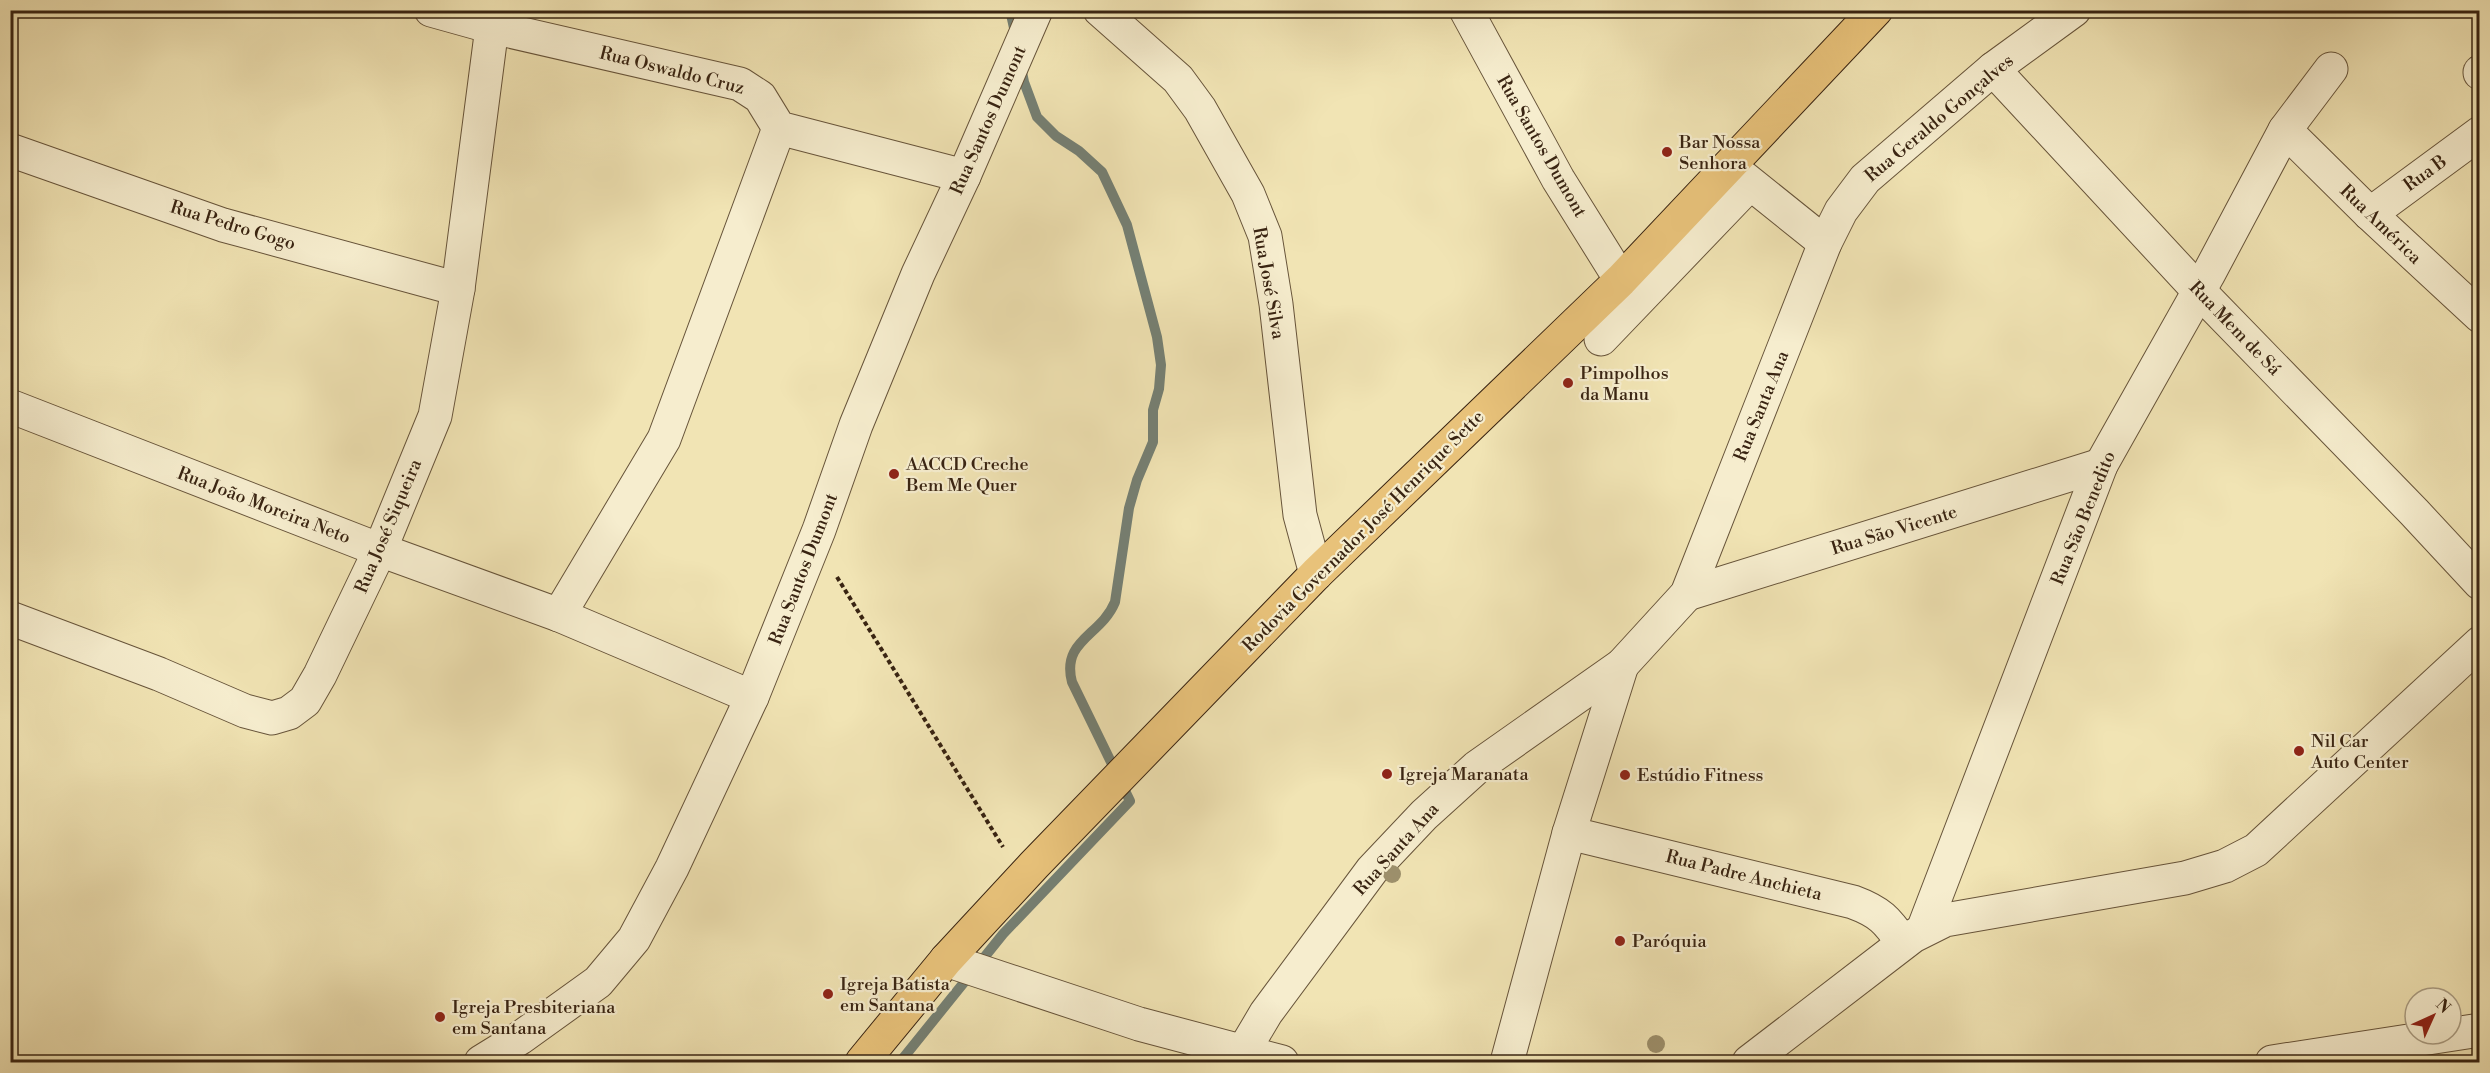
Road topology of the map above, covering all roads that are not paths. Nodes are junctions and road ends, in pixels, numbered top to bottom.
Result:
1 (431, 10) edge
2 (1036, 10) edge
3 (1100, 10) edge
4 (1466, 10) edge
5 (1876, 10) edge
6 (2074, 10) edge
7 (492, 27) junction
8 (1993, 69) junction
9 (2331, 69) dead end
10 (779, 128) junction
11 (2285, 130) junction
12 (2480, 133) edge
13 (10, 150) edge
14 (964, 176) junction
15 (1735, 179) junction
16 (2370, 214) junction
17 (1825, 243) junction
18 (1620, 280) junction
19 (458, 289) junction
20 (2199, 291) junction
21 (2480, 316) edge
22 (1601, 339) dead end
23 (10, 406) edge
24 (2101, 465) junction
25 (380, 550) junction
26 (1316, 574) junction
27 (2480, 583) edge
28 (1687, 594) junction
29 (559, 615) junction
30 (10, 618) edge
31 (2480, 643) edge
32 (1622, 665) junction
33 (752, 697) junction
34 (1569, 832) junction
35 (1913, 937) junction
36 (946, 960) junction
37 (2480, 1030) edge
38 (1240, 1057) edge
39 (481, 1062) edge
40 (862, 1062) edge
41 (1282, 1062) edge
42 (1507, 1062) edge
43 (1749, 1062) edge
44 (2272, 1062) edge

1 - 7 street, Rua Oswaldo Cruz
2 - 14 street, Rua Santos Dumont
3 - 26 street, Rua José Silva
4 - 18 street, Rua Santos Dumont
5 - 15 main road, Rodovia Governador José Henrique Sette
6 - 8 street, Rua Geraldo Gonçalves
7 - 10 street, Rua Oswaldo Cruz
7 - 19 street, Rua José Siqueira
8 - 17 street, Rua Geraldo Gonçalves
8 - 20 street, Rua Mem de Sá
9 - 11 street, Rua São Benedito
10 - 14 street
10 - 29 street
11 - 16 street, Rua América
11 - 20 street, Rua São Benedito
12 - 16 street, Rua B
13 - 19 street, Rua Pedro Gogo
14 - 33 street, Rua Santos Dumont
15 - 17 street
15 - 18 main road, Rodovia Governador José Henrique Sette
15 - 22 street
16 - 21 street, Rua América
17 - 28 street, Rua Santa Ana
18 - 26 main road, Rodovia Governador José Henrique Sette
19 - 25 street, Rua José Siqueira
20 - 24 street, Rua São Benedito
20 - 27 street, Rua Mem de Sá
23 - 25 street, Rua João Moreira Neto
24 - 28 street, Rua São Vicente
24 - 35 street, Rua São Benedito
25 - 29 street, Rua João Moreira Neto
25 - 30 street, Rua José Siqueira
26 - 36 main road, Rodovia Governador José Henrique Sette
28 - 32 street, Rua Santa Ana
29 - 33 street, Rua João Moreira Neto
31 - 35 street
32 - 34 street, Rua Santa Ana
32 - 38 street, Rua Santa Ana
33 - 39 street, Rua Santos Dumont
34 - 35 street, Rua Padre Anchieta
34 - 42 street, Rua Santa Ana
35 - 43 street
36 - 38 street
36 - 40 main road, Rodovia Governador José Henrique Sette
37 - 44 street
38 - 41 street

